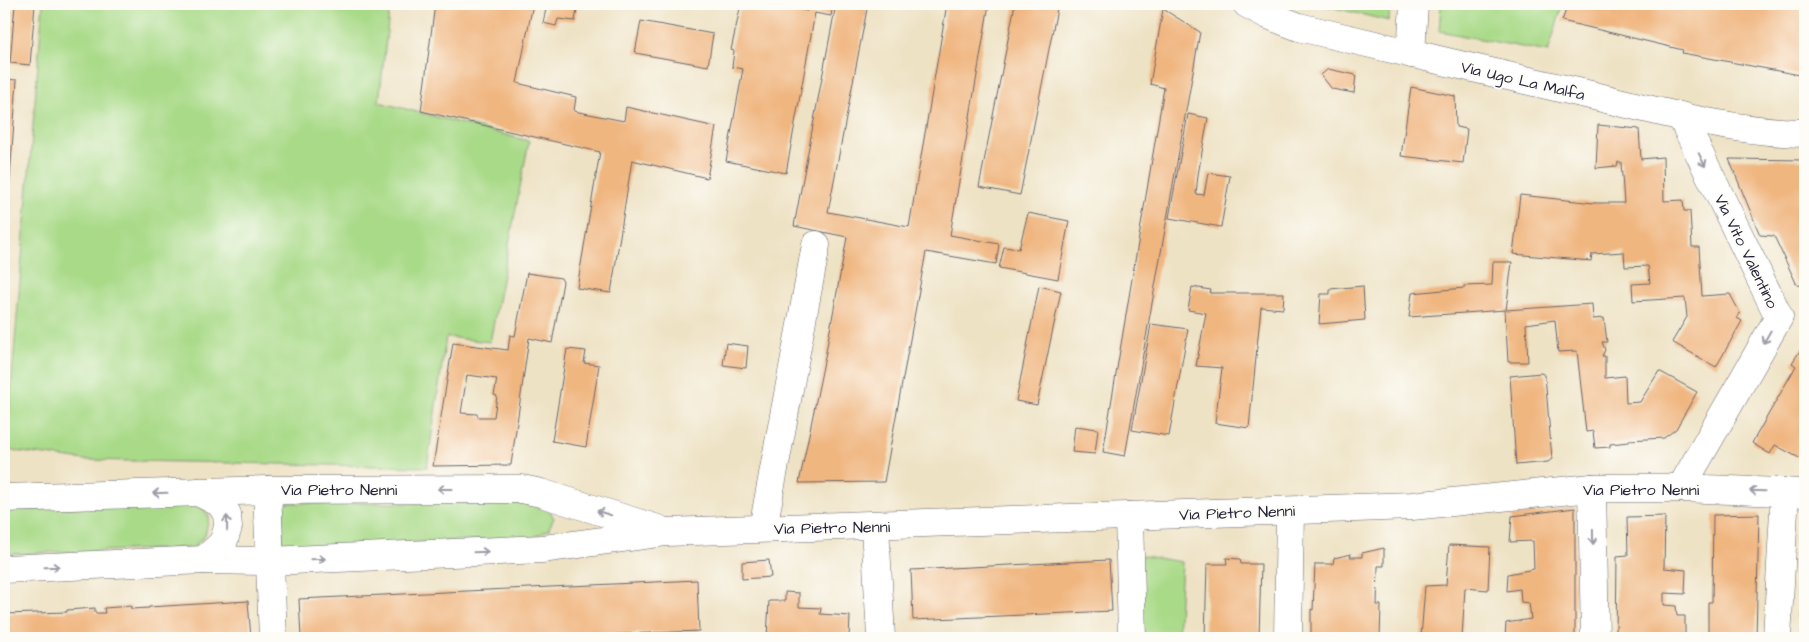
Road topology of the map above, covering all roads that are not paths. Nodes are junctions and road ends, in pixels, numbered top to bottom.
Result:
1 (1247, 4) edge
2 (1414, 4) edge
3 (1411, 54) junction
4 (1680, 116) junction
5 (1805, 133) edge
6 (816, 245) dead end
7 (1592, 488) junction
8 (1682, 488) junction
9 (267, 490) junction
10 (198, 492) junction
11 (1795, 493) edge
12 (4, 498) edge
13 (1290, 511) junction
14 (1129, 516) junction
15 (875, 526) junction
16 (763, 528) junction
17 (667, 532) junction
18 (204, 560) junction
19 (270, 561) junction
20 (4, 569) edge
21 (273, 638) edge
22 (881, 638) edge
23 (1132, 638) edge
24 (1288, 638) edge
25 (1595, 638) edge
26 (1777, 638) edge

1 - 3 street, Via Ugo La Malfa
2 - 3 street
3 - 4 street, Via Ugo La Malfa
4 - 5 street, Via Ugo La Malfa
4 -> 8 street, Via Vito Valentino
6 - 16 street
7 - 8 street, Via Pietro Nenni
7 - 13 street, Via Pietro Nenni
7 -> 25 street
11 -> 8 street, Via Pietro Nenni
9 - 10 street, Via Pietro Nenni
17 -> 9 street, Via Pietro Nenni
9 - 19 street
10 -> 12 street, Via Pietro Nenni
18 -> 10 street
11 - 26 street
13 - 14 street, Via Pietro Nenni
13 - 24 street
14 - 15 street, Via Pietro Nenni
14 - 23 street
15 - 16 street, Via Pietro Nenni
15 - 22 street
16 - 17 street, Via Pietro Nenni
19 -> 17 street, Via Pietro Nenni
18 - 19 street, Via Pietro Nenni
20 -> 18 street, Via Pietro Nenni
19 - 21 street

